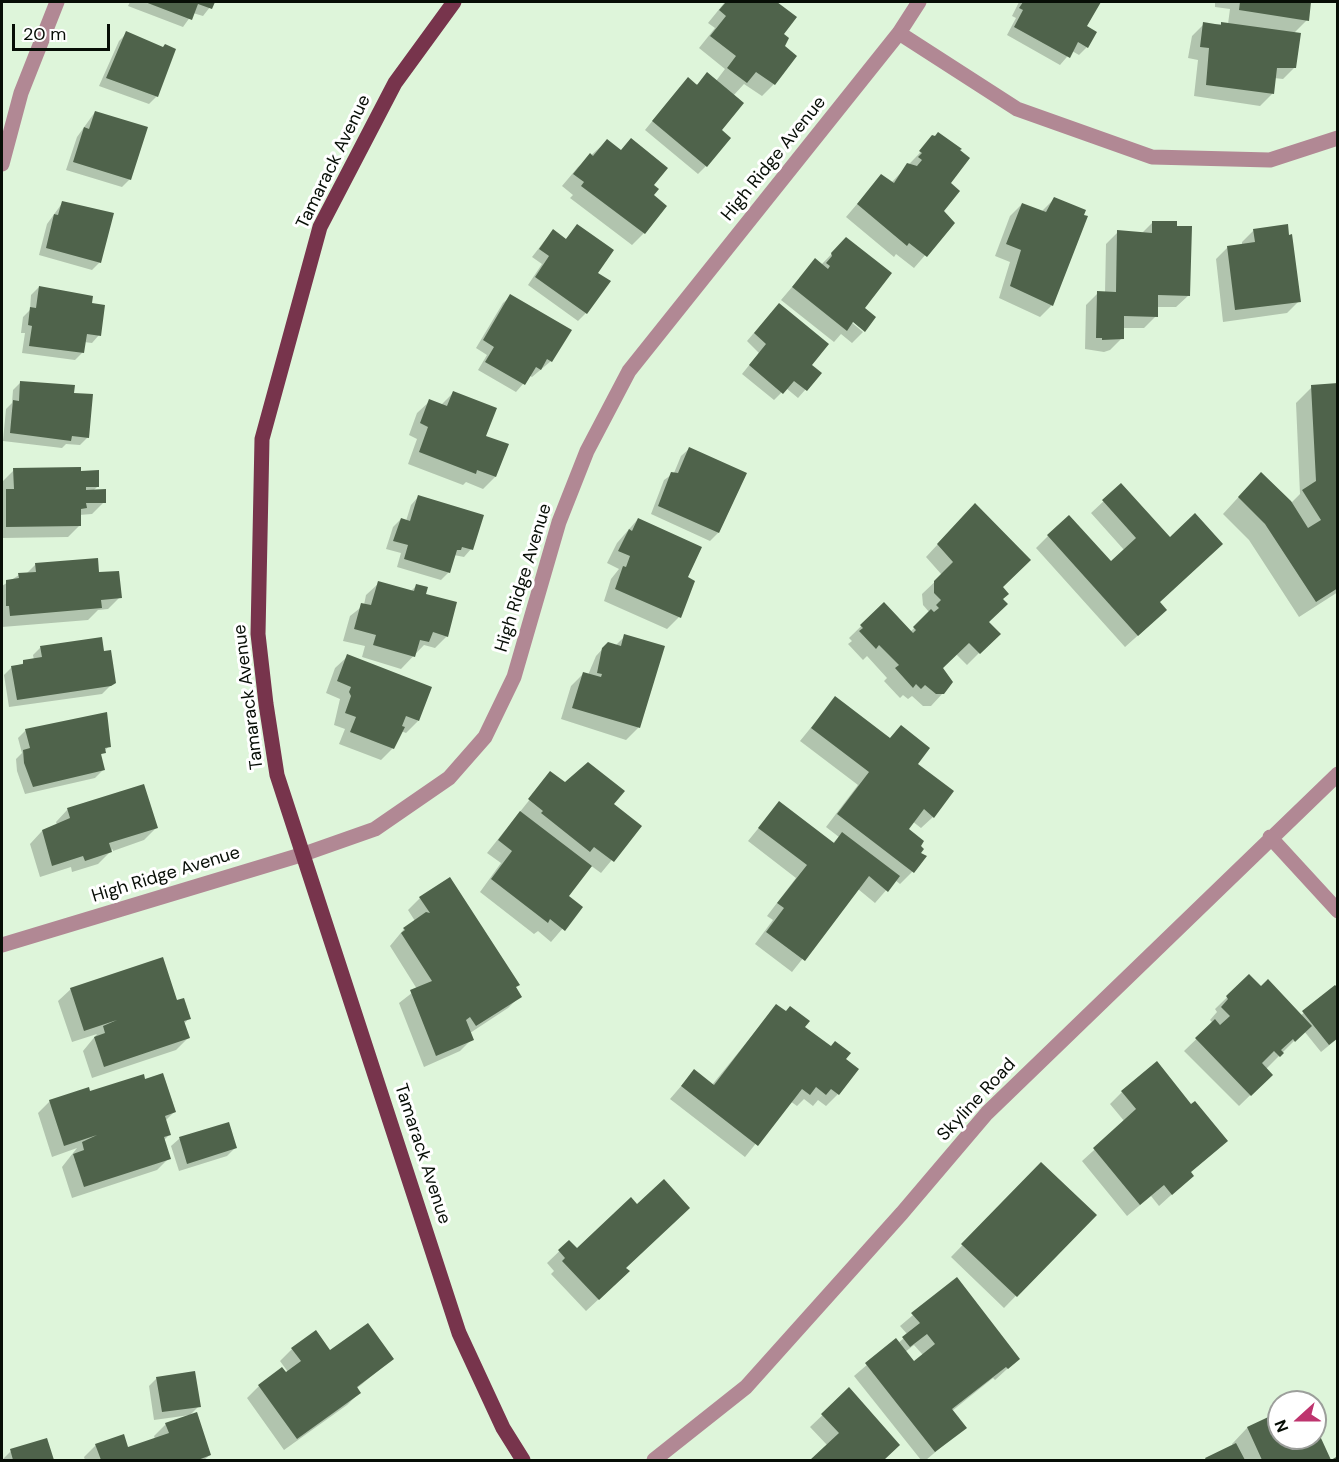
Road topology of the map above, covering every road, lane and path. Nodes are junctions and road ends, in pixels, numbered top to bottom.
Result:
1 (57, 2) edge
2 (454, 2) edge
3 (919, 2) edge
4 (899, 33) junction
5 (1338, 138) edge
6 (2, 164) edge
7 (1338, 774) edge
8 (1270, 837) junction
9 (304, 854) junction
10 (1338, 911) edge
11 (2, 945) edge
12 (523, 1461) edge
13 (654, 1461) edge

1 - 6 street
2 - 9 main road, Tamarack Avenue
3 - 4 street, High Ridge Avenue
4 - 5 street
4 - 9 street, High Ridge Avenue
7 - 8 street, Skyline Road
8 - 10 street
8 - 13 street, Skyline Road
9 - 11 street, High Ridge Avenue
9 - 12 main road, Tamarack Avenue

